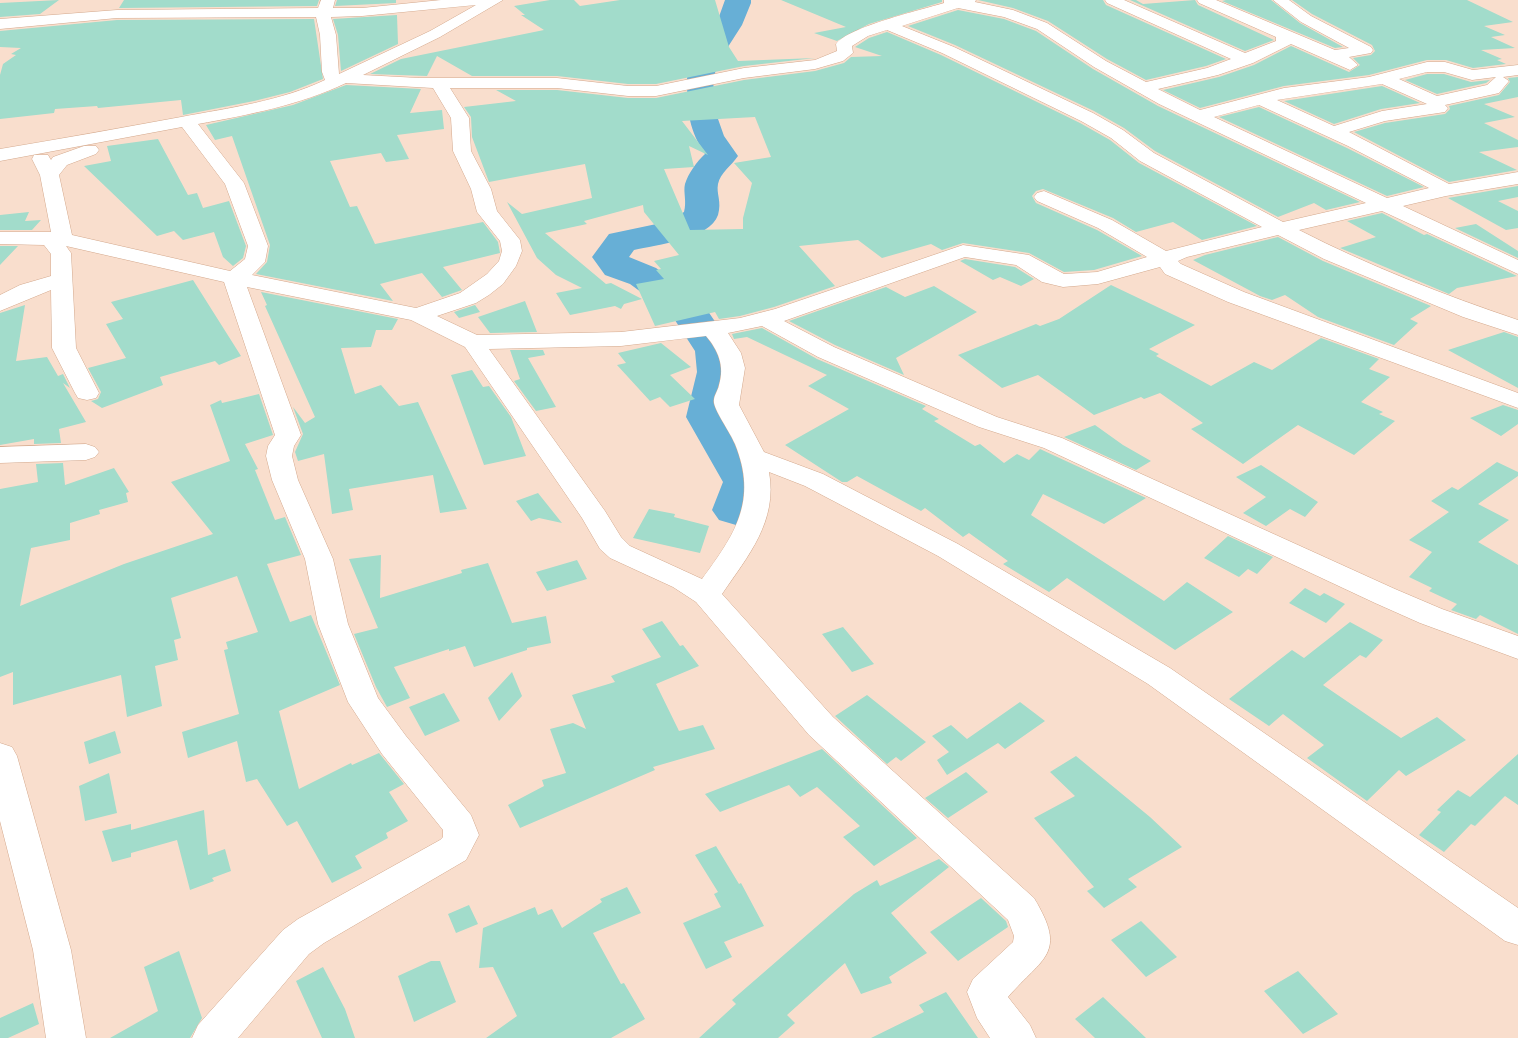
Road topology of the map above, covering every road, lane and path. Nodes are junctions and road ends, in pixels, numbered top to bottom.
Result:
1 (487, 0) edge
2 (496, 0) edge
3 (1112, 0) edge
4 (1204, 0) edge
5 (1280, 0) edge
6 (461, 1) edge
7 (956, 1) edge
8 (63, 6) dead end
9 (326, 6) edge
10 (54, 19) junction
11 (0, 24) edge
12 (890, 26) junction
13 (1284, 35) junction
14 (1334, 55) junction
15 (1247, 60) junction
16 (1518, 70) edge
17 (1497, 74) junction
18 (1382, 78) junction
19 (341, 81) junction
20 (439, 84) junction
21 (1144, 88) junction
22 (1330, 88) junction
23 (1260, 99) junction
24 (1436, 102) junction
25 (1197, 116) junction
26 (1382, 116) junction
27 (190, 126) junction
28 (1332, 132) junction
29 (33, 149) junction
30 (3, 151) edge
31 (49, 175) junction
32 (1518, 178) edge
33 (1446, 190) junction
34 (1044, 197) dead end
35 (1384, 205) junction
36 (1282, 228) junction
37 (0, 238) edge
38 (56, 239) junction
39 (1165, 259) junction
40 (1518, 268) edge
41 (234, 278) junction
42 (62, 280) junction
43 (0, 304) edge
44 (417, 315) junction
45 (766, 319) junction
46 (1518, 328) edge
47 (712, 329) junction
48 (473, 342) junction
49 (87, 393) dead end
50 (1518, 400) edge
51 (86, 452) dead end
52 (0, 455) edge
53 (754, 457) junction
54 (706, 595) junction
55 (1518, 648) edge
56 (0, 756) edge
57 (1518, 929) edge
58 (66, 1038) edge
59 (212, 1038) edge
60 (1016, 1038) edge

1 - 6 street
2 - 19 street
3 - 15 street
4 - 13 street
5 - 14 street
6 - 9 street
7 - 12 street
7 - 21 street
8 - 10 street
9 - 10 street
9 - 19 street
10 - 11 street
12 - 20 street
12 - 36 street
13 - 14 street
13 - 15 street
14 - 18 street
15 - 21 street
16 - 17 street
17 - 18 street
17 - 24 street
18 - 22 street
18 - 24 street
19 - 20 street
19 - 27 street
20 - 44 street
21 - 25 street
22 - 23 street
22 - 26 street
23 - 25 street
23 - 28 street
24 - 26 street
25 - 35 street
26 - 28 street
27 - 29 street
27 - 31 street
27 - 41 street
28 - 33 street
29 - 30 street
29 - 31 street
31 - 38 street
32 - 33 street
33 - 35 street
34 - 39 street
35 - 36 street
35 - 40 street
36 - 39 street
36 - 46 street
37 - 38 street
38 - 41 street
38 - 42 street
39 - 45 street
39 - 50 street
41 - 44 street
41 - 59 street
42 - 43 street
42 - 49 street
44 - 48 street
45 - 47 street
45 - 55 street
47 - 48 street
47 - 53 street
48 - 54 street
51 - 52 street
53 - 54 street
53 - 57 street
54 - 60 street
56 - 58 street

